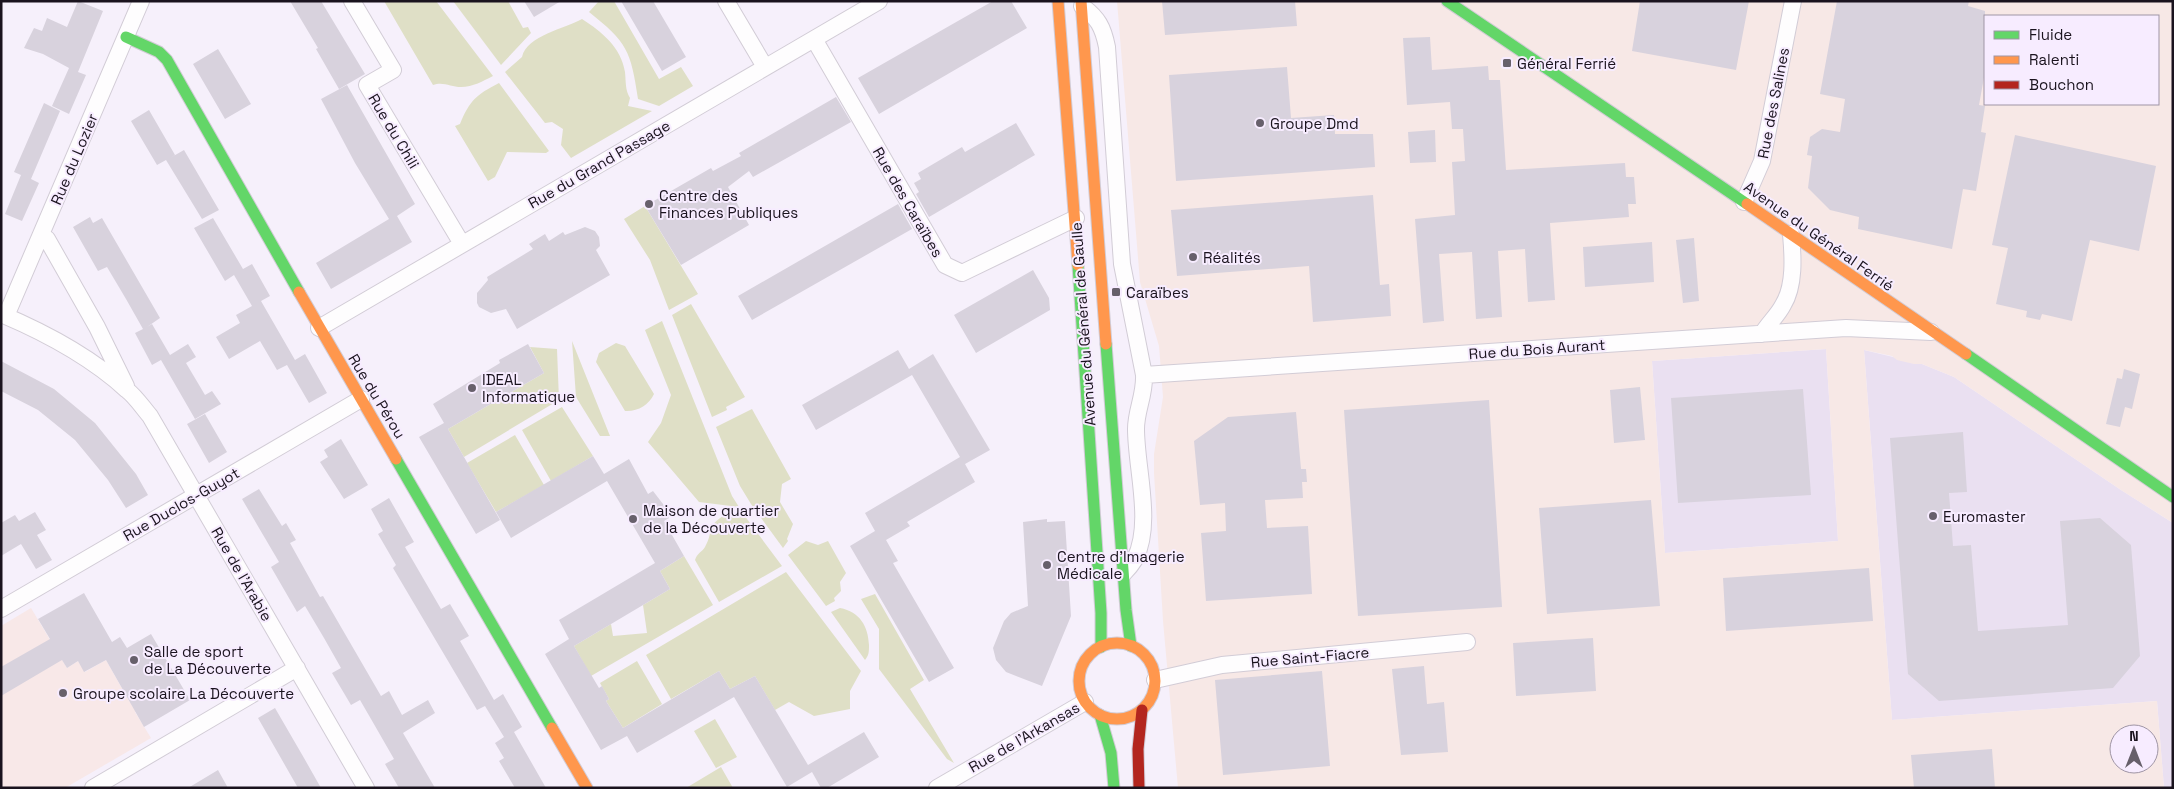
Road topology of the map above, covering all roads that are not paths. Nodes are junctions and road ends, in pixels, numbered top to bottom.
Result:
1 (141, 1) edge
2 (352, 1) edge
3 (726, 1) edge
4 (879, 1) edge
5 (1058, 1) edge
6 (1447, 1) edge
7 (1793, 1) edge
8 (1081, 4) edge
9 (126, 37) junction
10 (814, 39) junction
11 (765, 67) junction
12 (1744, 202) junction
13 (1076, 218) junction
14 (1791, 234) junction
15 (41, 236) junction
16 (462, 244) junction
17 (4, 315) edge
18 (319, 328) junction
19 (1931, 332) junction
20 (1762, 334) junction
21 (1144, 376) junction
22 (128, 390) junction
23 (361, 399) junction
24 (196, 496) junction
25 (2173, 497) edge
26 (1123, 574) junction
27 (1, 609) edge
28 (1467, 642) dead end
29 (1101, 646) junction
30 (1131, 646) junction
31 (297, 668) junction
32 (1155, 680) junction
33 (1085, 702) junction
34 (1142, 710) junction
35 (1100, 715) junction
36 (93, 788) edge
37 (366, 788) edge
38 (587, 788) edge
39 (937, 788) edge
40 (1114, 788) edge
41 (1139, 788) edge

1 - 9 street, Rue du Lozier
2 - 16 street, Rue du Chili
3 - 11 street
4 - 10 street, Rue du Grand Passage
5 - 13 street, Avenue du Général de Gaulle
6 - 12 street, Avenue du Général Ferrié
7 - 12 street, Rue des Salines
8 - 21 street, Avenue du Général de Gaulle
8 - 26 street, Avenue du Général de Gaulle
9 - 15 street, Rue du Lozier
9 - 18 street, Rue du Pérou
10 - 11 street, Rue du Grand Passage
10 - 13 street, Rue des Caraïbes
11 - 16 street, Rue du Grand Passage
12 - 14 street, Avenue du Général Ferrié
13 - 29 street, Avenue du Général de Gaulle
14 - 19 street, Avenue du Général Ferrié
14 - 20 street
15 - 17 street, Rue du Lozier
15 - 22 street, Rue de l'Arabie
16 - 18 street, Rue du Grand Passage
17 - 22 street, Rue de l'Arabie
18 - 23 street, Rue du Pérou
19 - 20 street, Rue du Bois Aurant
19 - 25 street, Avenue du Général Ferrié
20 - 21 street, Rue du Bois Aurant
21 - 26 street, Avenue du Général de Gaulle
22 - 24 street, Rue de l'Arabie
23 - 24 street, Rue Duclos-Guyot
23 - 38 street, Rue du Pérou
24 - 27 street, Rue Duclos-Guyot
24 - 31 street, Rue de l'Arabie
26 - 30 street, Avenue du Général de Gaulle
28 - 32 street, Rue Saint-Fiacre
29 - 30 street
29 - 33 street
30 - 32 street
31 - 36 street
31 - 37 street, Rue de l'Arabie
32 - 34 street
33 - 35 street
33 - 39 street, Rue de l'Arkansas
34 - 35 street
34 - 41 street
35 - 40 street

